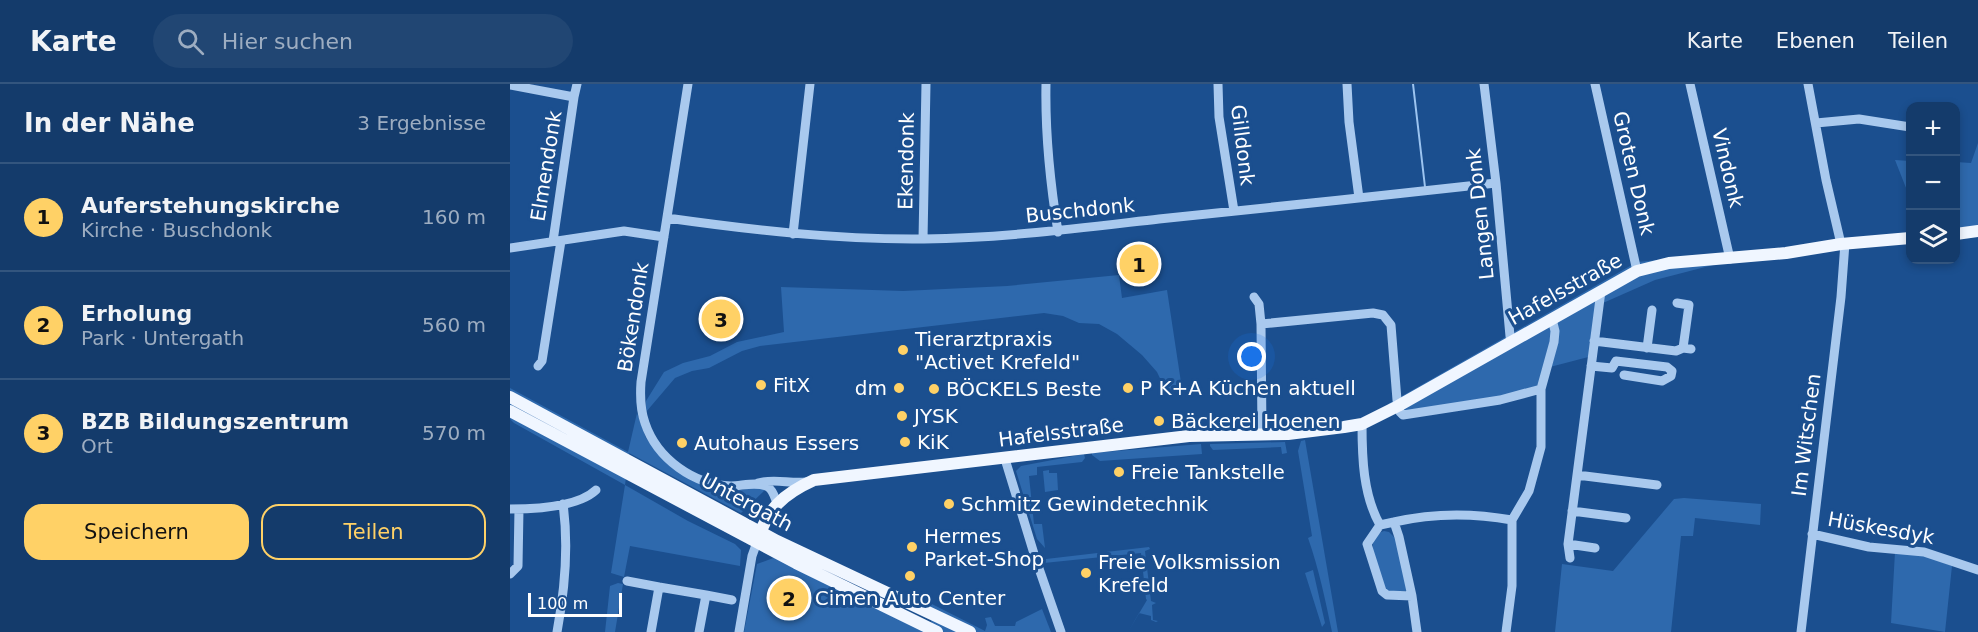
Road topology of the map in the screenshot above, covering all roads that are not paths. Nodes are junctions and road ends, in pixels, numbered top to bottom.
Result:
1 (577, 84) edge
2 (688, 84) edge
3 (810, 84) edge
4 (927, 84) edge
5 (1046, 84) edge
6 (1218, 84) edge
7 (1347, 84) edge
8 (1484, 84) edge
9 (1595, 84) edge
10 (1690, 84) edge
11 (1808, 84) edge
12 (510, 86) edge
13 (574, 97) junction
14 (1816, 123) junction
15 (1906, 125) edge
16 (1496, 183) junction
17 (1359, 198) junction
18 (1234, 211) junction
19 (668, 218) junction
20 (1978, 231) edge
21 (1058, 232) junction
22 (1960, 233) edge
23 (793, 234) junction
24 (664, 237) junction
25 (1906, 238) edge
26 (923, 239) junction
27 (557, 241) junction
28 (1843, 244) junction
29 (510, 248) edge
30 (1730, 259) junction
31 (1637, 271) junction
32 (1601, 291) junction
33 (1254, 297) dead end
34 (1677, 303) dead end
35 (1652, 310) dead end
36 (1552, 319) junction
37 (1261, 324) junction
38 (1513, 341) junction
39 (1594, 341) junction
40 (1647, 348) junction
41 (538, 366) dead end
42 (1591, 366) junction
43 (1624, 375) dead end
44 (1540, 389) junction
45 (510, 397) edge
46 (1398, 406) junction
47 (510, 411) edge
48 (1362, 424) junction
49 (1262, 434) junction
50 (1005, 459) junction
51 (1577, 475) junction
52 (814, 480) junction
53 (753, 484) junction
54 (1657, 485) dead end
55 (596, 490) dead end
56 (777, 503) junction
57 (563, 504) junction
58 (514, 509) edge
59 (1572, 511) junction
60 (1626, 518) dead end
61 (1512, 519) junction
62 (1394, 522) junction
63 (1380, 525) junction
64 (1812, 534) junction
65 (758, 537) junction
66 (1568, 544) junction
67 (1594, 548) dead end
68 (1570, 558) dead end
69 (1978, 570) edge
70 (510, 574) edge
71 (627, 581) dead end
72 (659, 587) junction
73 (706, 596) junction
74 (1412, 596) junction
75 (732, 600) dead end
76 (1059, 631) edge
77 (557, 632) edge
78 (651, 632) edge
79 (699, 632) edge
80 (739, 632) edge
81 (937, 632) edge
82 (970, 632) edge
83 (1417, 632) edge
84 (1506, 632) edge
85 (1801, 632) edge

1 - 13 street, Elmendonk
2 - 19 street, Bökendonk
3 - 23 street
4 - 26 street, Ekendonk
5 - 21 street
6 - 18 street, Gilldonk
7 - 17 street
8 - 16 street, Langen Donk
9 - 31 street, Groten Donk
10 - 30 street, Vindonk
11 - 14 street, Im Witschen
12 - 13 street, Elmendonk
13 - 27 street, Elmendonk
14 - 15 street
14 - 28 street, Im Witschen
16 - 17 street, Buschdonk
16 - 38 street, Langen Donk
17 - 18 street, Buschdonk
18 - 21 street, Buschdonk
19 - 23 street, Buschdonk
19 - 24 street, Bökendonk
20 - 22 main road
21 - 26 street, Buschdonk
23 - 26 street, Buschdonk
24 - 27 street
24 - 53 street, Bökendonk
25 - 28 main road, Hafelsstraße
27 - 29 street
27 - 41 street, Elmendonk
28 - 30 main road, Hafelsstraße
28 - 64 street, Im Witschen
30 - 31 main road, Hafelsstraße
31 - 32 main road, Hafelsstraße
32 - 36 main road, Hafelsstraße
32 - 39 street
33 - 37 street
34 - 40 street
35 - 40 street
36 - 38 main road, Hafelsstraße
36 - 44 street
37 - 46 street
37 - 49 street
38 - 46 main road, Hafelsstraße
39 - 40 street
39 - 42 street
42 - 43 street
42 - 51 street
44 - 46 street
44 - 61 street
45 - 65 main road, Untergath
46 - 48 main road, Hafelsstraße
47 - 65 main road, Untergath
48 - 49 main road, Hafelsstraße
48 - 63 street
49 - 50 main road, Hafelsstraße
50 - 52 main road, Hafelsstraße
50 - 76 street
51 - 54 street
51 - 59 street
52 - 53 street, Bökendonk
52 - 56 main road, Hafelsstraße
53 - 56 street
55 - 57 street
56 - 65 main road, Hafelsstraße
57 - 58 street
57 - 77 street
58 - 70 street
59 - 60 street
59 - 66 street
61 - 62 street
61 - 84 street
62 - 63 street
62 - 74 street
63 - 74 street
64 - 69 street, Hüskesdyk
64 - 85 street, Im Witschen
65 - 80 street
65 - 81 main road, Untergath
65 - 82 main road, Untergath
66 - 67 street
66 - 68 street
71 - 72 street
72 - 73 street
72 - 78 street
73 - 75 street
73 - 79 street
74 - 83 street

